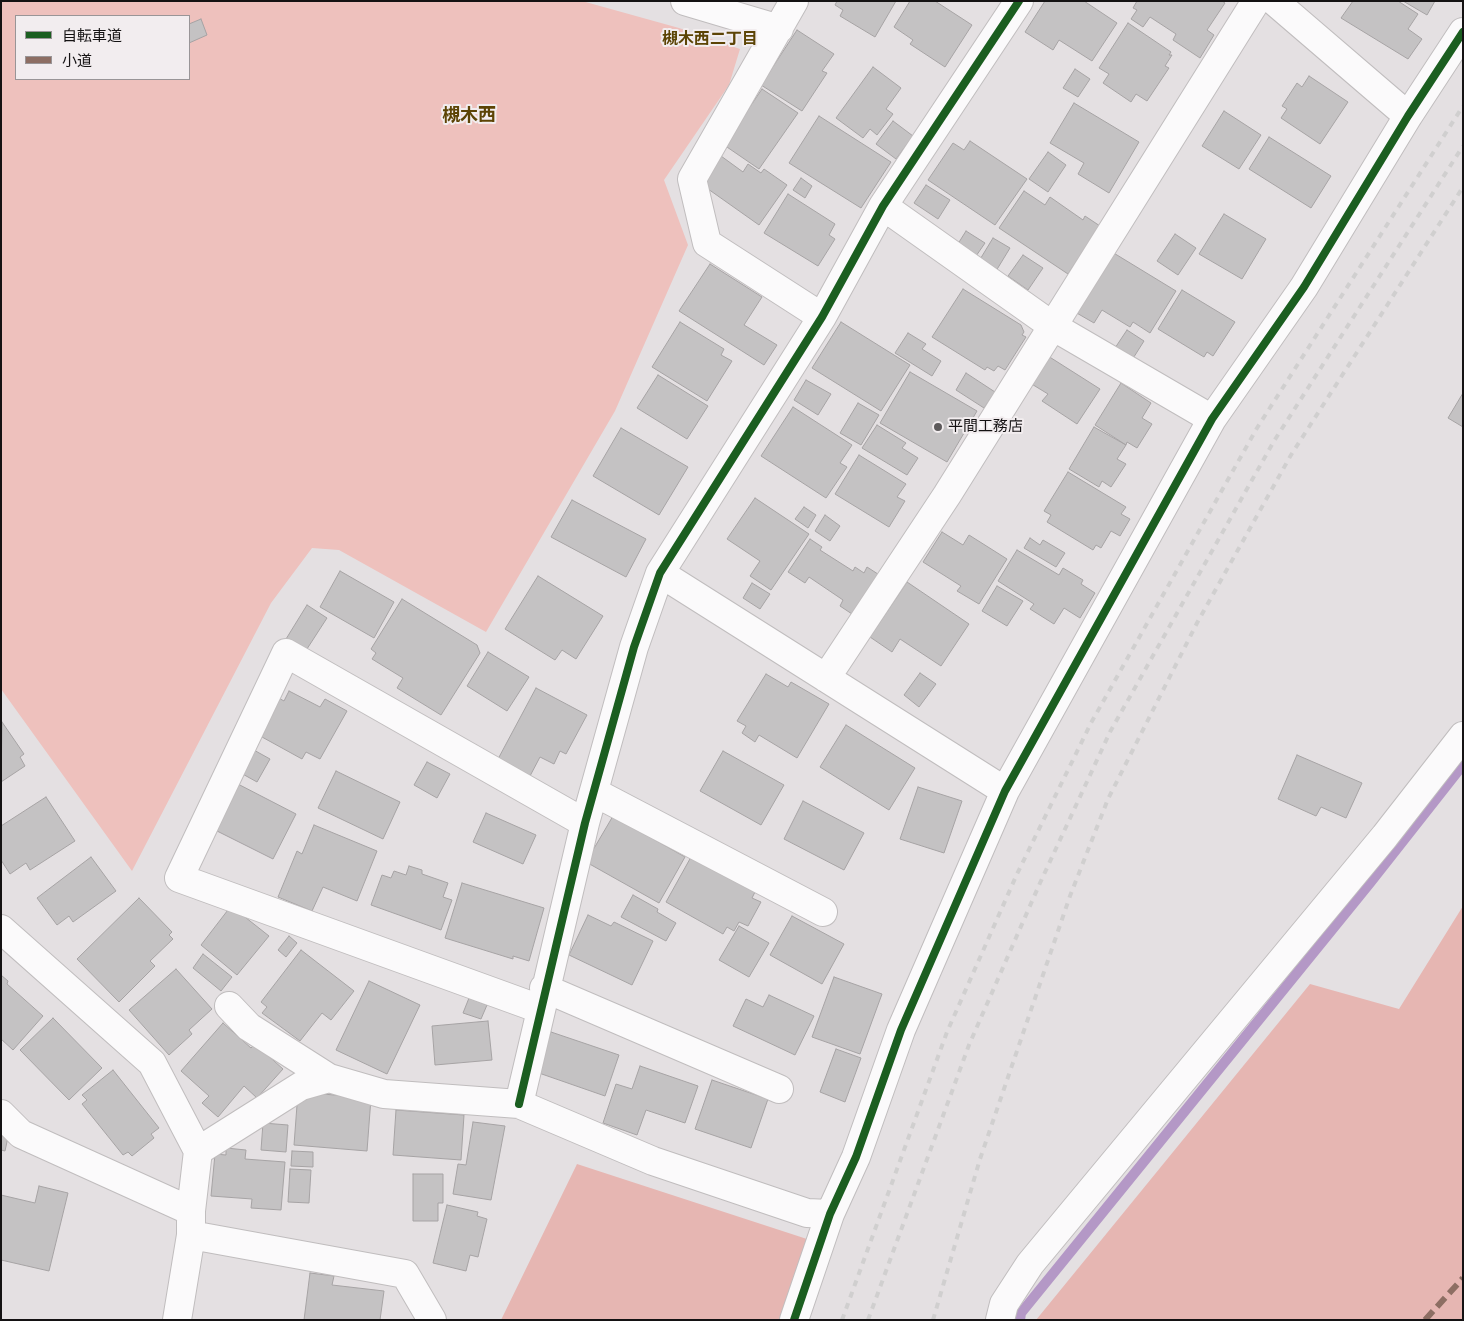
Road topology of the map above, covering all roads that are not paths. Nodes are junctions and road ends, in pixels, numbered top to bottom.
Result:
1 (685, 1) edge
2 (794, 1) edge
3 (1019, 1) edge
4 (1256, 1) edge
5 (1274, 1) edge
6 (779, 29) junction
7 (1463, 32) edge
8 (1408, 116) junction
9 (884, 206) junction
10 (822, 317) junction
11 (1054, 327) junction
12 (1212, 419) junction
13 (660, 573) junction
14 (826, 678) junction
15 (1463, 736) edge
16 (1004, 791) junction
17 (594, 792) junction
18 (584, 823) junction
19 (823, 912) dead end
20 (1, 929) edge
21 (542, 999) junction
22 (229, 1006) dead end
23 (329, 1078) junction
24 (779, 1089) dead end
25 (519, 1104) junction
26 (1, 1114) edge
27 (198, 1151) junction
28 (830, 1214) junction
29 (191, 1223) junction
30 (177, 1320) edge
31 (432, 1320) edge
32 (794, 1320) edge
33 (1000, 1320) edge

1 - 6 street
2 - 6 street
3 - 9 street
4 - 11 street
5 - 8 street
6 - 10 street
7 - 8 street
8 - 12 street
9 - 10 street
9 - 11 street
10 - 13 street
11 - 12 street
11 - 14 street
12 - 16 street
13 - 14 street
13 - 17 street
14 - 16 street
15 - 33 street
16 - 28 street
17 - 18 street
17 - 19 street
18 - 21 street
18 - 21 street
20 - 27 street
21 - 24 street
21 - 25 street
22 - 23 street
23 - 25 street
23 - 27 street
25 - 28 street
26 - 29 street
27 - 29 street
28 - 32 street
29 - 30 street
29 - 31 street

